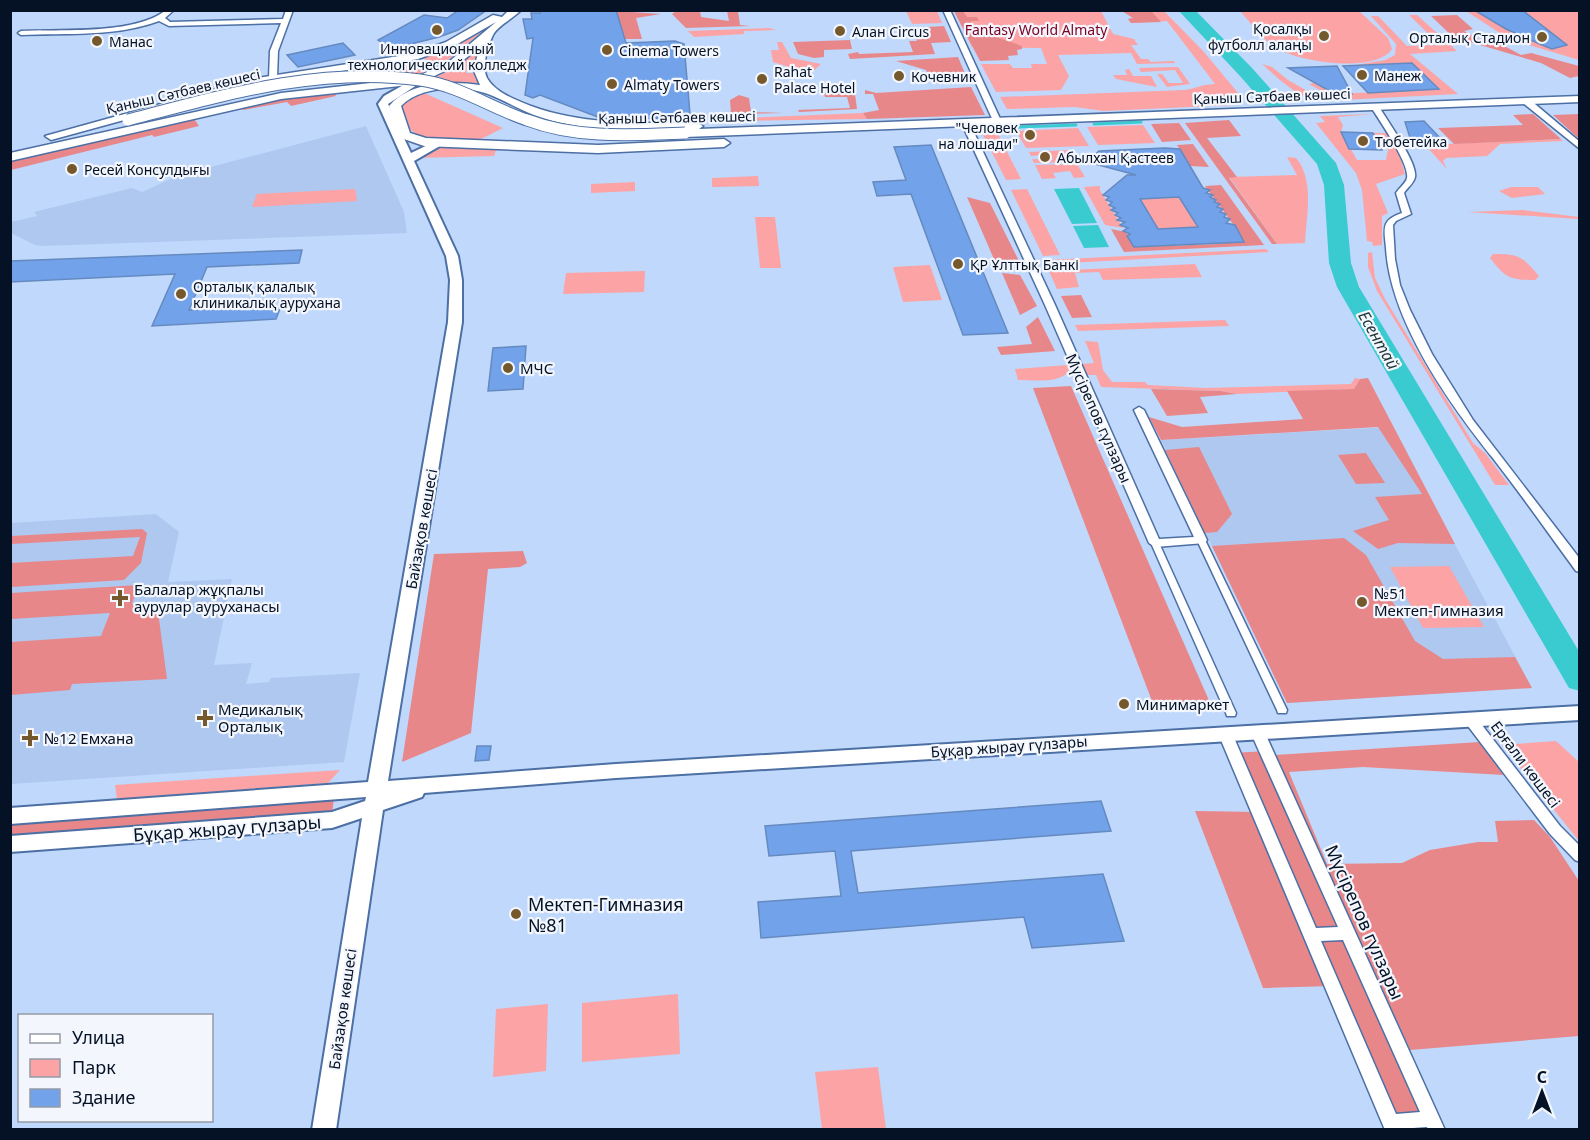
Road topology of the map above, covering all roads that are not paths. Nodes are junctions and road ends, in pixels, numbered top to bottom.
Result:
1 (171, 10) edge
2 (290, 10) edge
3 (509, 10) edge
4 (516, 10) edge
5 (946, 10) edge
6 (161, 19) junction
7 (286, 21) junction
8 (493, 31) junction
9 (21, 33) dead end
10 (401, 60) junction
11 (273, 78) junction
12 (422, 79) junction
13 (490, 91) junction
14 (1580, 99) edge
15 (1526, 101) junction
16 (1375, 107) junction
17 (998, 123) junction
18 (966, 124) junction
19 (814, 131) junction
20 (47, 143) junction
21 (440, 144) junction
22 (10, 146) edge
23 (1580, 147) edge
24 (10, 157) edge
25 (408, 160) junction
26 (1139, 410) dead end
27 (1201, 540) junction
28 (1155, 543) junction
29 (1580, 568) edge
30 (1282, 710) dead end
31 (1231, 713) dead end
32 (1571, 713) edge
33 (1470, 719) junction
34 (1257, 731) junction
35 (1225, 733) junction
36 (375, 797) junction
37 (10, 816) edge
38 (10, 844) edge
39 (1580, 856) edge
40 (1348, 933) junction
41 (1311, 935) junction
42 (1434, 1124) edge
43 (1392, 1126) edge
44 (324, 1130) edge

1 - 6 street
2 - 7 street
3 - 10 main road
4 - 8 main road, Байзақов көшесі
5 - 17 street
6 - 7 street
6 - 9 street
7 - 11 street
8 - 12 main road, Байзақов көшесі
8 - 13 main road
10 - 11 main road
10 - 12 main road
11 - 20 main road
12 - 20 main road
12 - 25 street, Байзақов көшесі
13 - 19 main road
13 - 21 main road
14 - 15 main road, Қаныш Сәтбаев көшесі
15 - 16 main road, Қаныш Сәтбаев көшесі
15 - 23 street
16 - 17 main road, Қаныш Сәтбаев көшесі
16 - 29 street
17 - 18 main road, Қаныш Сәтбаев көшесі
18 - 19 main road, Қаныш Сәтбаев көшесі
18 - 28 street, Мүсірепов гүлзары
19 - 20 main road, Қаныш Сәтбаев көшесі
19 - 21 main road
20 - 22 main road, Қаныш Сәтбаев көшесі
20 - 24 main road
21 - 25 street
25 - 36 street, Байзақов көшесі
26 - 27 street
27 - 28 street
27 - 30 street
28 - 31 street, Мүсірепов гүлзары
32 - 33 street, Бұқар жырау гүлзары
33 - 34 street, Бұқар жырау гүлзары
33 - 39 street, Ерғали көшесі
34 - 35 street, Бұқар жырау гүлзары
34 - 40 street, Мүсірепов гүлзары
35 - 36 street, Бұқар жырау гүлзары
35 - 41 street
36 - 37 street, Бұқар жырау гүлзары
36 - 38 street, Бұқар жырау гүлзары
36 - 44 street, Байзақов көшесі
40 - 41 street
40 - 42 street, Мүсірепов гүлзары
41 - 43 street
42 - 43 street

